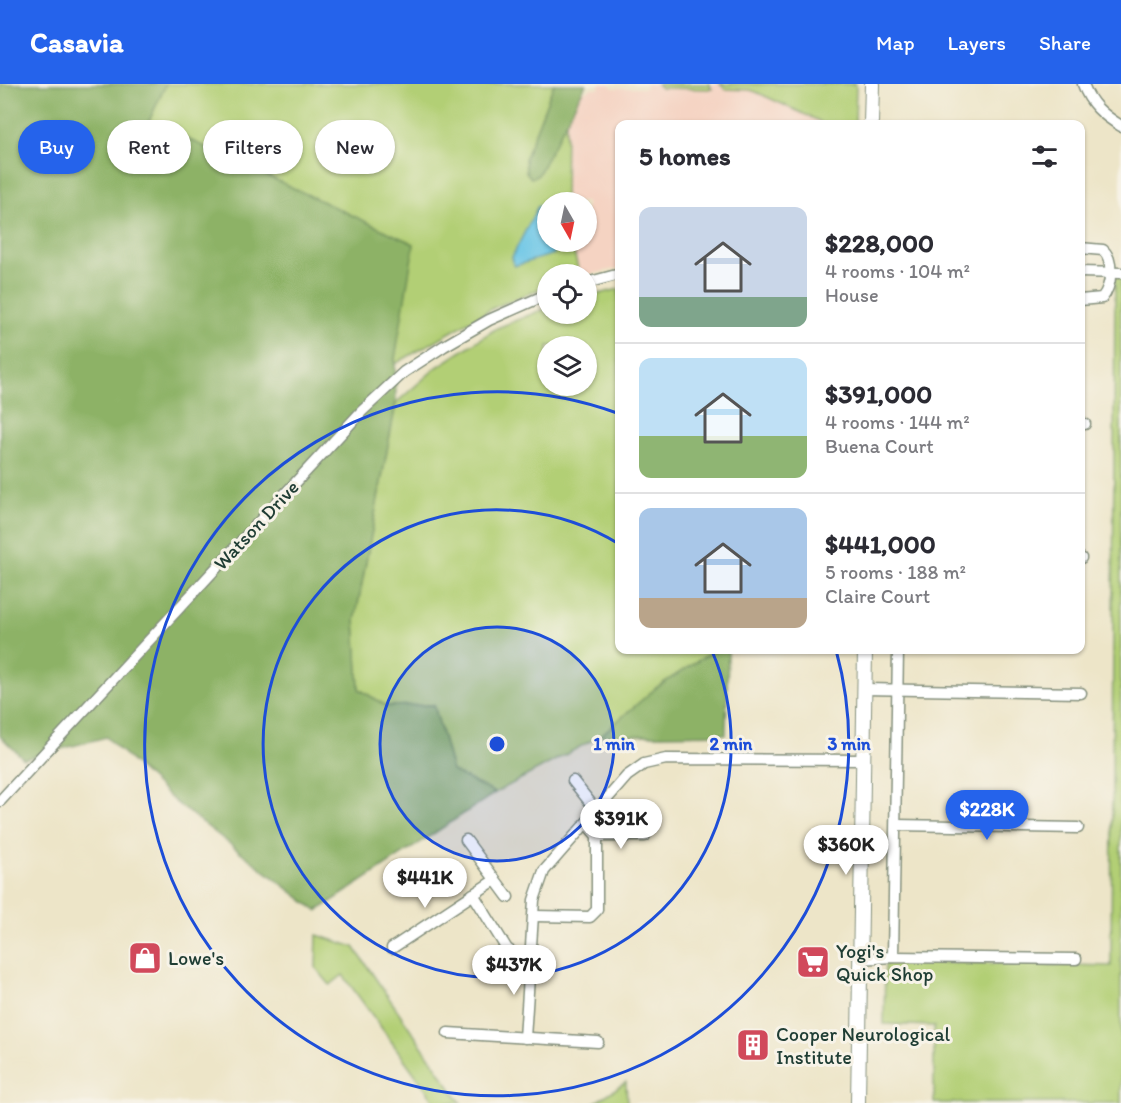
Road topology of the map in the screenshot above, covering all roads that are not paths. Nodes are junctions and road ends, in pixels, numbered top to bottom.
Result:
1 (872, 84) edge
2 (1083, 84) edge
3 (871, 120) edge
4 (1121, 126) edge
5 (1085, 248) edge
6 (1085, 272) edge
7 (1115, 273) edge
8 (615, 275) edge
9 (597, 280) edge
10 (537, 299) edge
11 (1085, 300) edge
12 (864, 654) edge
13 (898, 654) edge
14 (865, 689) junction
15 (897, 690) junction
16 (1081, 693) dead end
17 (864, 760) junction
18 (573, 781) dead end
19 (0, 801) edge
20 (597, 811) junction
21 (586, 823) junction
22 (896, 825) junction
23 (1078, 828) dead end
24 (597, 836) junction
25 (645, 836) dead end
26 (466, 840) dead end
27 (495, 880) junction
28 (473, 894) junction
29 (508, 897) dead end
30 (534, 916) junction
31 (392, 948) dead end
32 (531, 955) junction
33 (893, 957) junction
34 (860, 959) junction
35 (1076, 959) dead end
36 (448, 1033) dead end
37 (525, 1038) junction
38 (598, 1042) dead end
39 (858, 1103) edge

1 - 3 main road
2 - 4 street
5 - 7 street
6 - 7 street
7 - 11 street
8 - 9 street
10 - 19 street, Watson Drive
12 - 14 main road
13 - 15 street
14 - 15 street
14 - 17 main road
15 - 16 street
15 - 22 street
17 - 20 street
17 - 34 main road
18 - 20 street
20 - 21 street
21 - 24 street
21 - 30 street
22 - 23 street
22 - 33 street
24 - 25 street
24 - 30 street
26 - 27 street
27 - 28 street
27 - 29 street
28 - 31 street
28 - 32 street
30 - 32 street
32 - 37 street
33 - 34 street
33 - 35 street
34 - 39 main road
36 - 37 street
37 - 38 street

